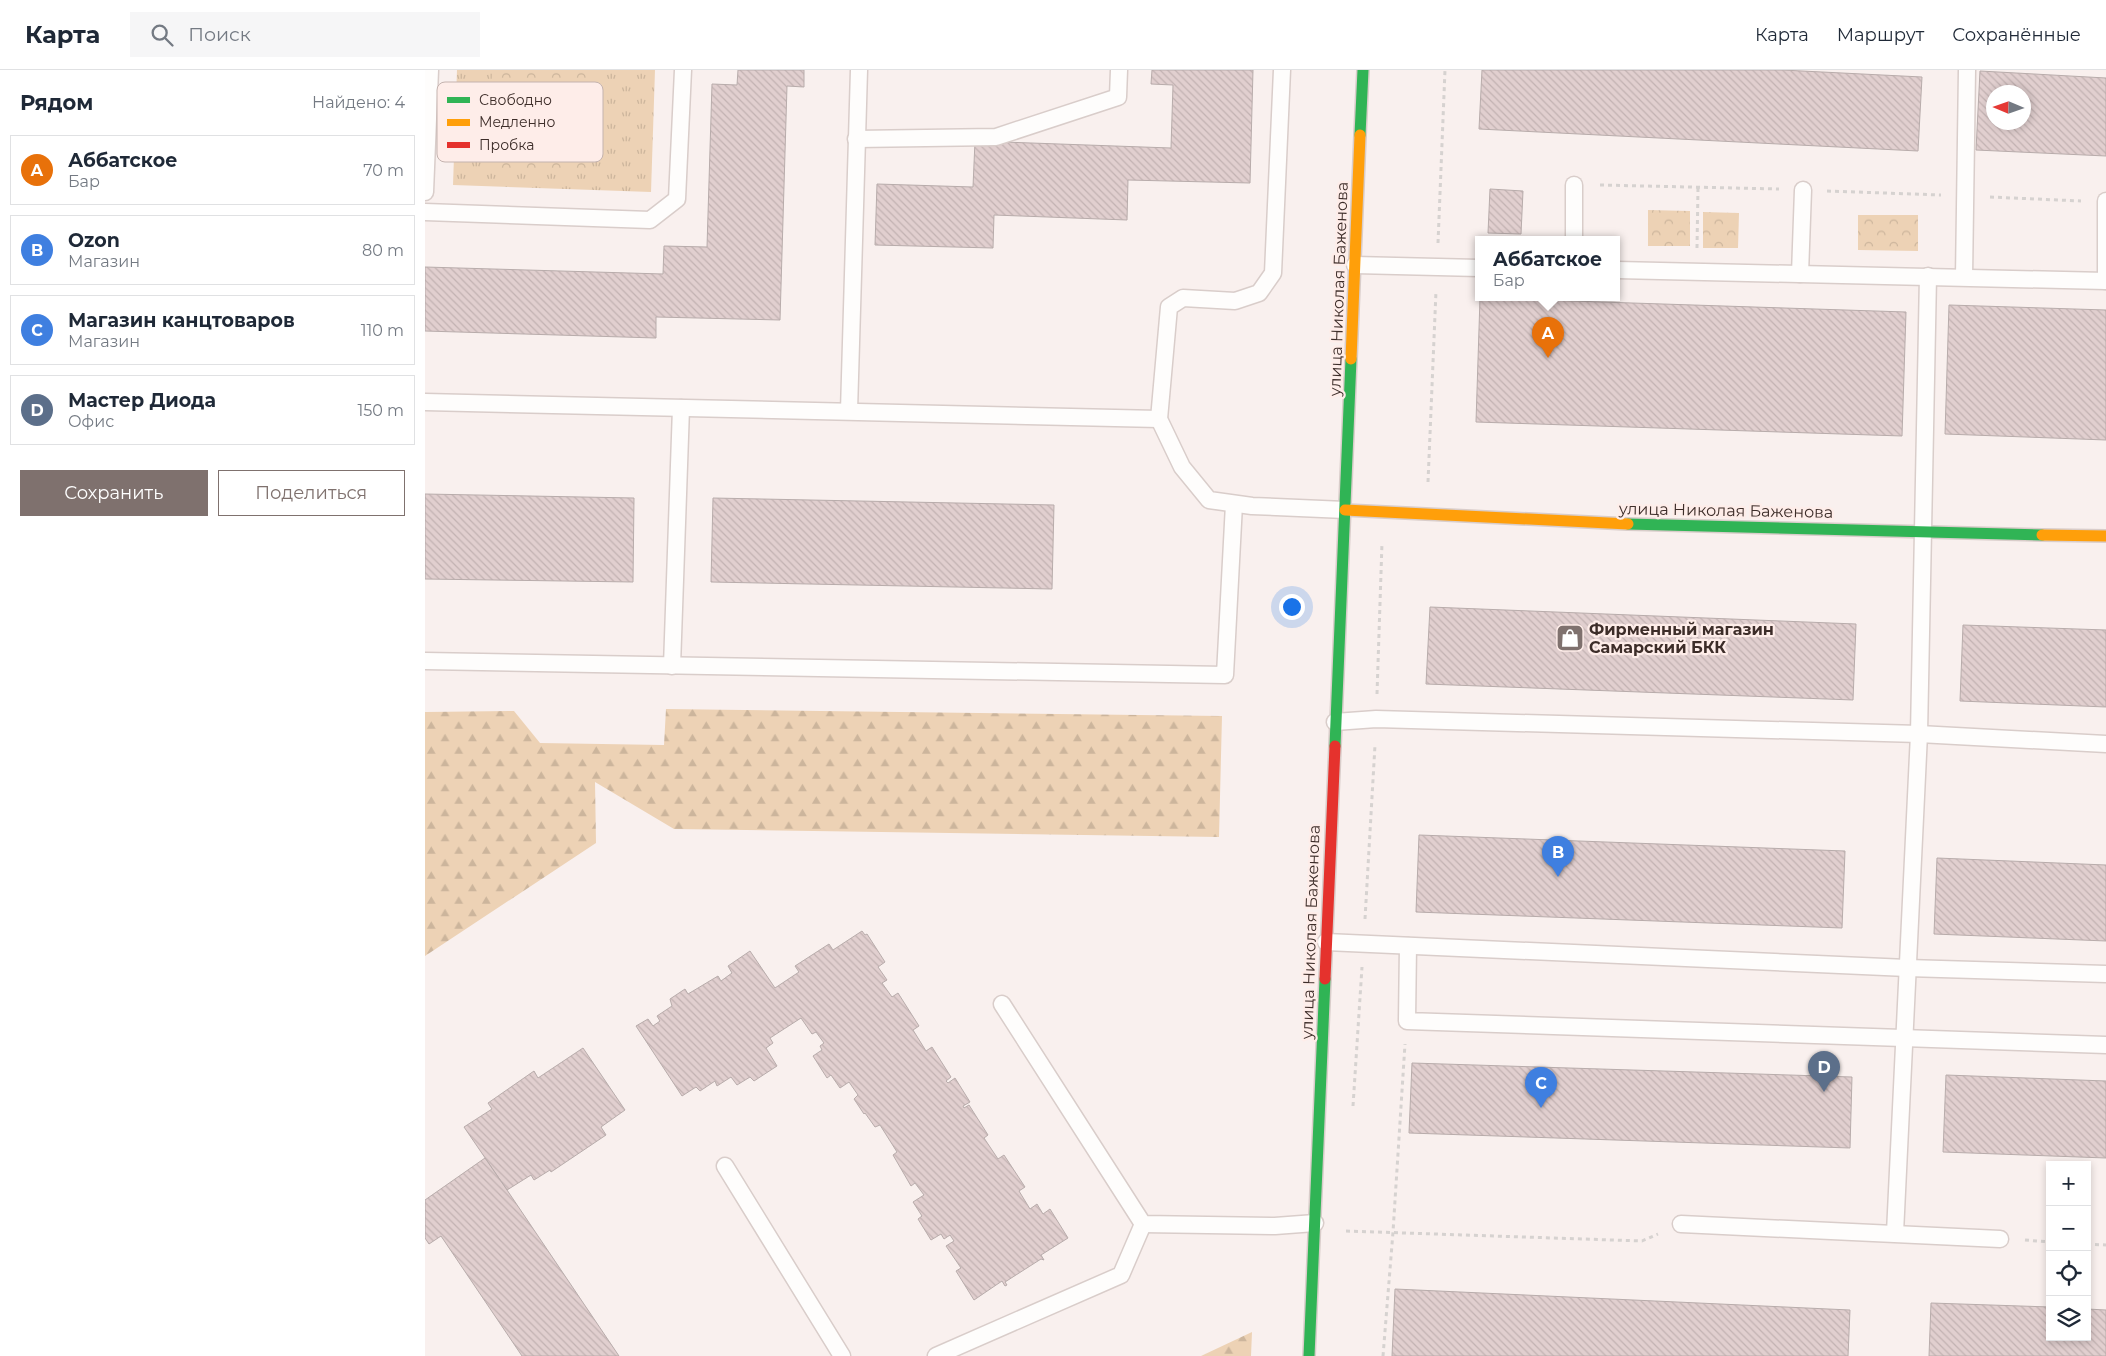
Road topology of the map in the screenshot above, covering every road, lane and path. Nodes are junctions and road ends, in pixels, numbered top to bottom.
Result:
1 (429, 70) edge
2 (683, 70) edge
3 (859, 70) edge
4 (1119, 70) edge
5 (1282, 70) edge
6 (1363, 70) edge
7 (1967, 70) edge
8 (856, 139) junction
9 (1574, 184) joint
10 (1698, 188) junction
11 (1803, 190) junction
12 (425, 192) edge
13 (1965, 196) junction
14 (2105, 201) edge
15 (425, 212) edge
16 (1574, 236) edge
17 (1355, 265) junction
18 (1475, 268) edge
19 (1620, 270) edge
20 (1696, 271) junction
21 (1800, 274) junction
22 (1927, 276) junction
23 (1964, 277) junction
24 (2106, 281) edge
25 (425, 402) edge
26 (681, 408) junction
27 (849, 411) junction
28 (1159, 419) junction
29 (1234, 504) junction
30 (1345, 510) junction
31 (1923, 530) junction
32 (2106, 536) edge
33 (425, 661) edge
34 (672, 666) junction
35 (1335, 722) junction
36 (1919, 734) junction
37 (2106, 744) edge
38 (1326, 942) junction
39 (1408, 946) junction
40 (1907, 968) junction
41 (2106, 974) edge
42 (1002, 1004) dead end
43 (1407, 1021) junction
44 (1904, 1037) junction
45 (2106, 1045) edge
46 (725, 1166) dead end
47 (1315, 1223) junction
48 (1143, 1224) junction
49 (1681, 1224) joint
50 (1345, 1231) dead end
51 (1393, 1232) junction
52 (1895, 1233) junction
53 (2000, 1239) dead end
54 (2091, 1244) edge
55 (2106, 1245) edge
56 (842, 1356) edge
57 (936, 1356) edge
58 (1309, 1356) edge
59 (1383, 1356) edge

1 - 12 lane
2 - 15 lane
3 - 8 lane
4 - 8 lane
5 - 28 lane
6 - 17 street, улица Николая Баженова
7 - 13 lane
8 - 27 lane
9 - 10 path
9 - 16 lane
10 - 11 path
10 - 20 path
11 - 13 path
11 - 21 lane
13 - 14 path
13 - 23 lane
14 - 24 lane
17 - 18 lane
17 - 30 street, улица Николая Баженова
19 - 20 lane
20 - 21 lane
21 - 22 lane
22 - 23 lane
22 - 31 lane
23 - 24 lane
25 - 26 lane
26 - 27 lane
26 - 34 lane
27 - 28 lane
28 - 29 lane
29 - 30 lane
29 - 34 lane
30 - 31 street, улица Николая Баженова
30 - 35 street, улица Николая Баженова
31 - 32 street, улица Николая Баженова
31 - 36 lane
33 - 34 lane
35 - 36 lane
35 - 38 street, улица Николая Баженова
36 - 37 lane
36 - 40 lane
38 - 39 lane
38 - 47 street, улица Николая Баженова
39 - 40 lane
39 - 43 lane
40 - 41 lane
40 - 44 lane
42 - 48 lane
43 - 44 lane
43 - 51 path
44 - 45 lane
44 - 52 lane
46 - 56 lane
47 - 48 lane
47 - 58 street, улица Николая Баженова
48 - 57 lane
49 - 51 path
49 - 52 lane
50 - 51 path
51 - 59 path
52 - 53 lane
54 - 55 path

